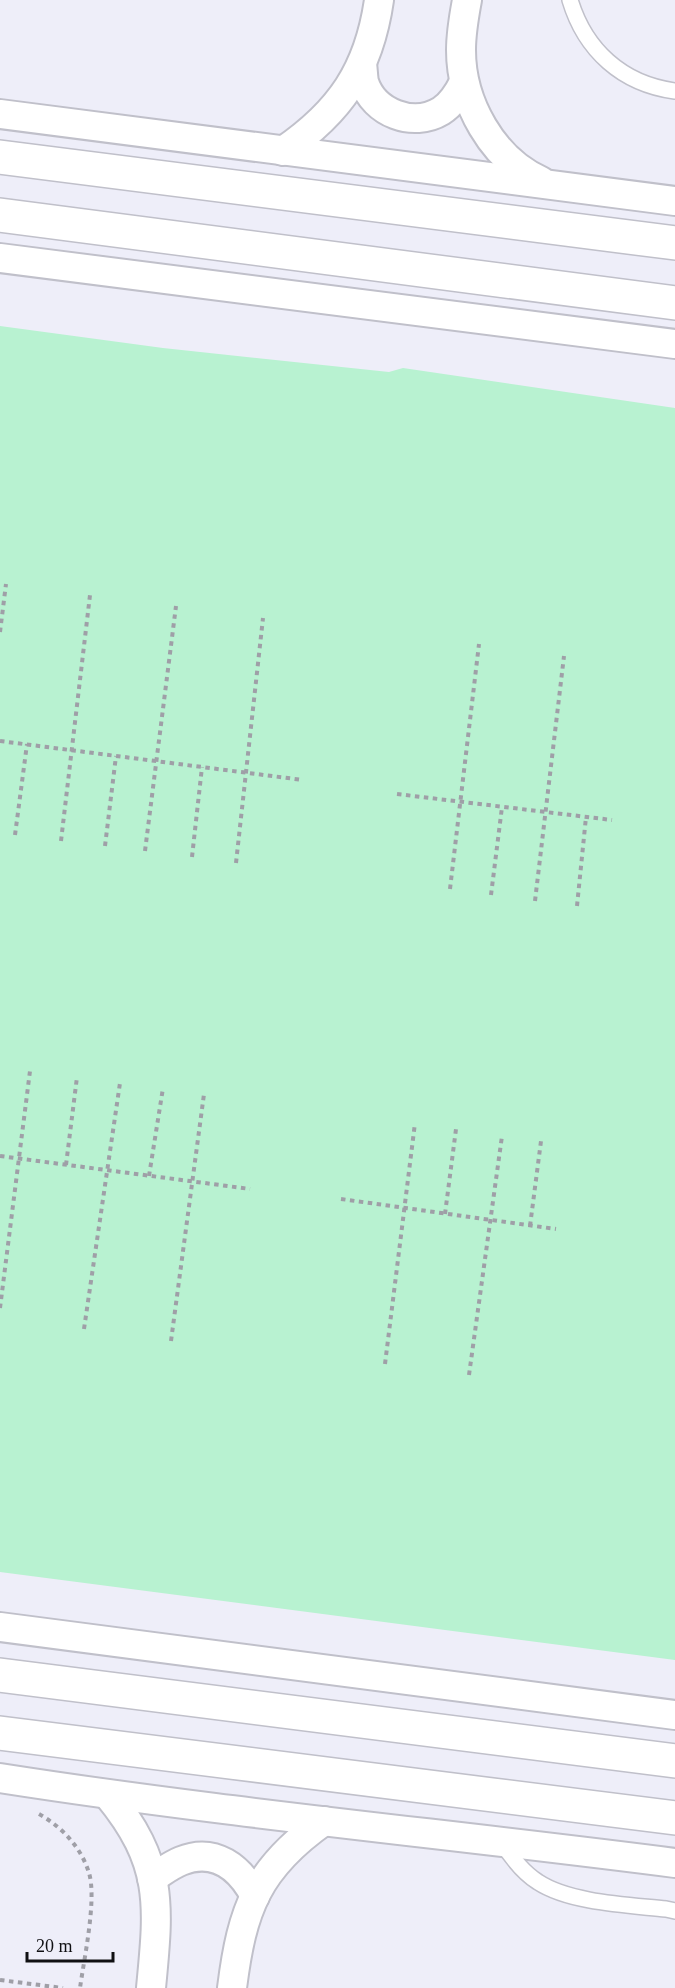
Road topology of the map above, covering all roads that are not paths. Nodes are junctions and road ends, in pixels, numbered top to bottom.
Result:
1 (380, 0) edge
2 (467, 0) edge
3 (570, 0) edge
4 (362, 64) junction
5 (464, 82) junction
6 (675, 91) edge
7 (0, 114) edge
8 (283, 151) junction
9 (0, 157) edge
10 (551, 185) junction
11 (675, 201) edge
12 (0, 215) edge
13 (675, 243) edge
14 (0, 258) edge
15 (675, 303) edge
16 (675, 344) edge
17 (0, 1627) edge
18 (0, 1675) edge
19 (675, 1715) edge
20 (0, 1733) edge
21 (675, 1761) edge
22 (0, 1778) edge
23 (108, 1795) junction
24 (675, 1818) edge
25 (324, 1821) junction
26 (501, 1841) junction
27 (675, 1863) edge
28 (152, 1878) junction
29 (255, 1896) junction
30 (675, 1911) edge
31 (151, 1988) edge
32 (232, 1988) edge

1 - 4 street
2 - 5 street
3 - 6 lane
4 - 5 street
4 - 8 street
5 - 10 street
7 - 8 street
8 - 10 street
9 - 13 street
10 - 11 street
12 - 15 street
14 - 16 street
17 - 19 street
18 - 21 street
20 - 24 street
22 - 23 street
23 - 25 street
23 - 28 street
25 - 26 street
25 - 29 street
26 - 27 street
26 - 30 lane
28 - 29 street
28 - 31 street
29 - 32 street

